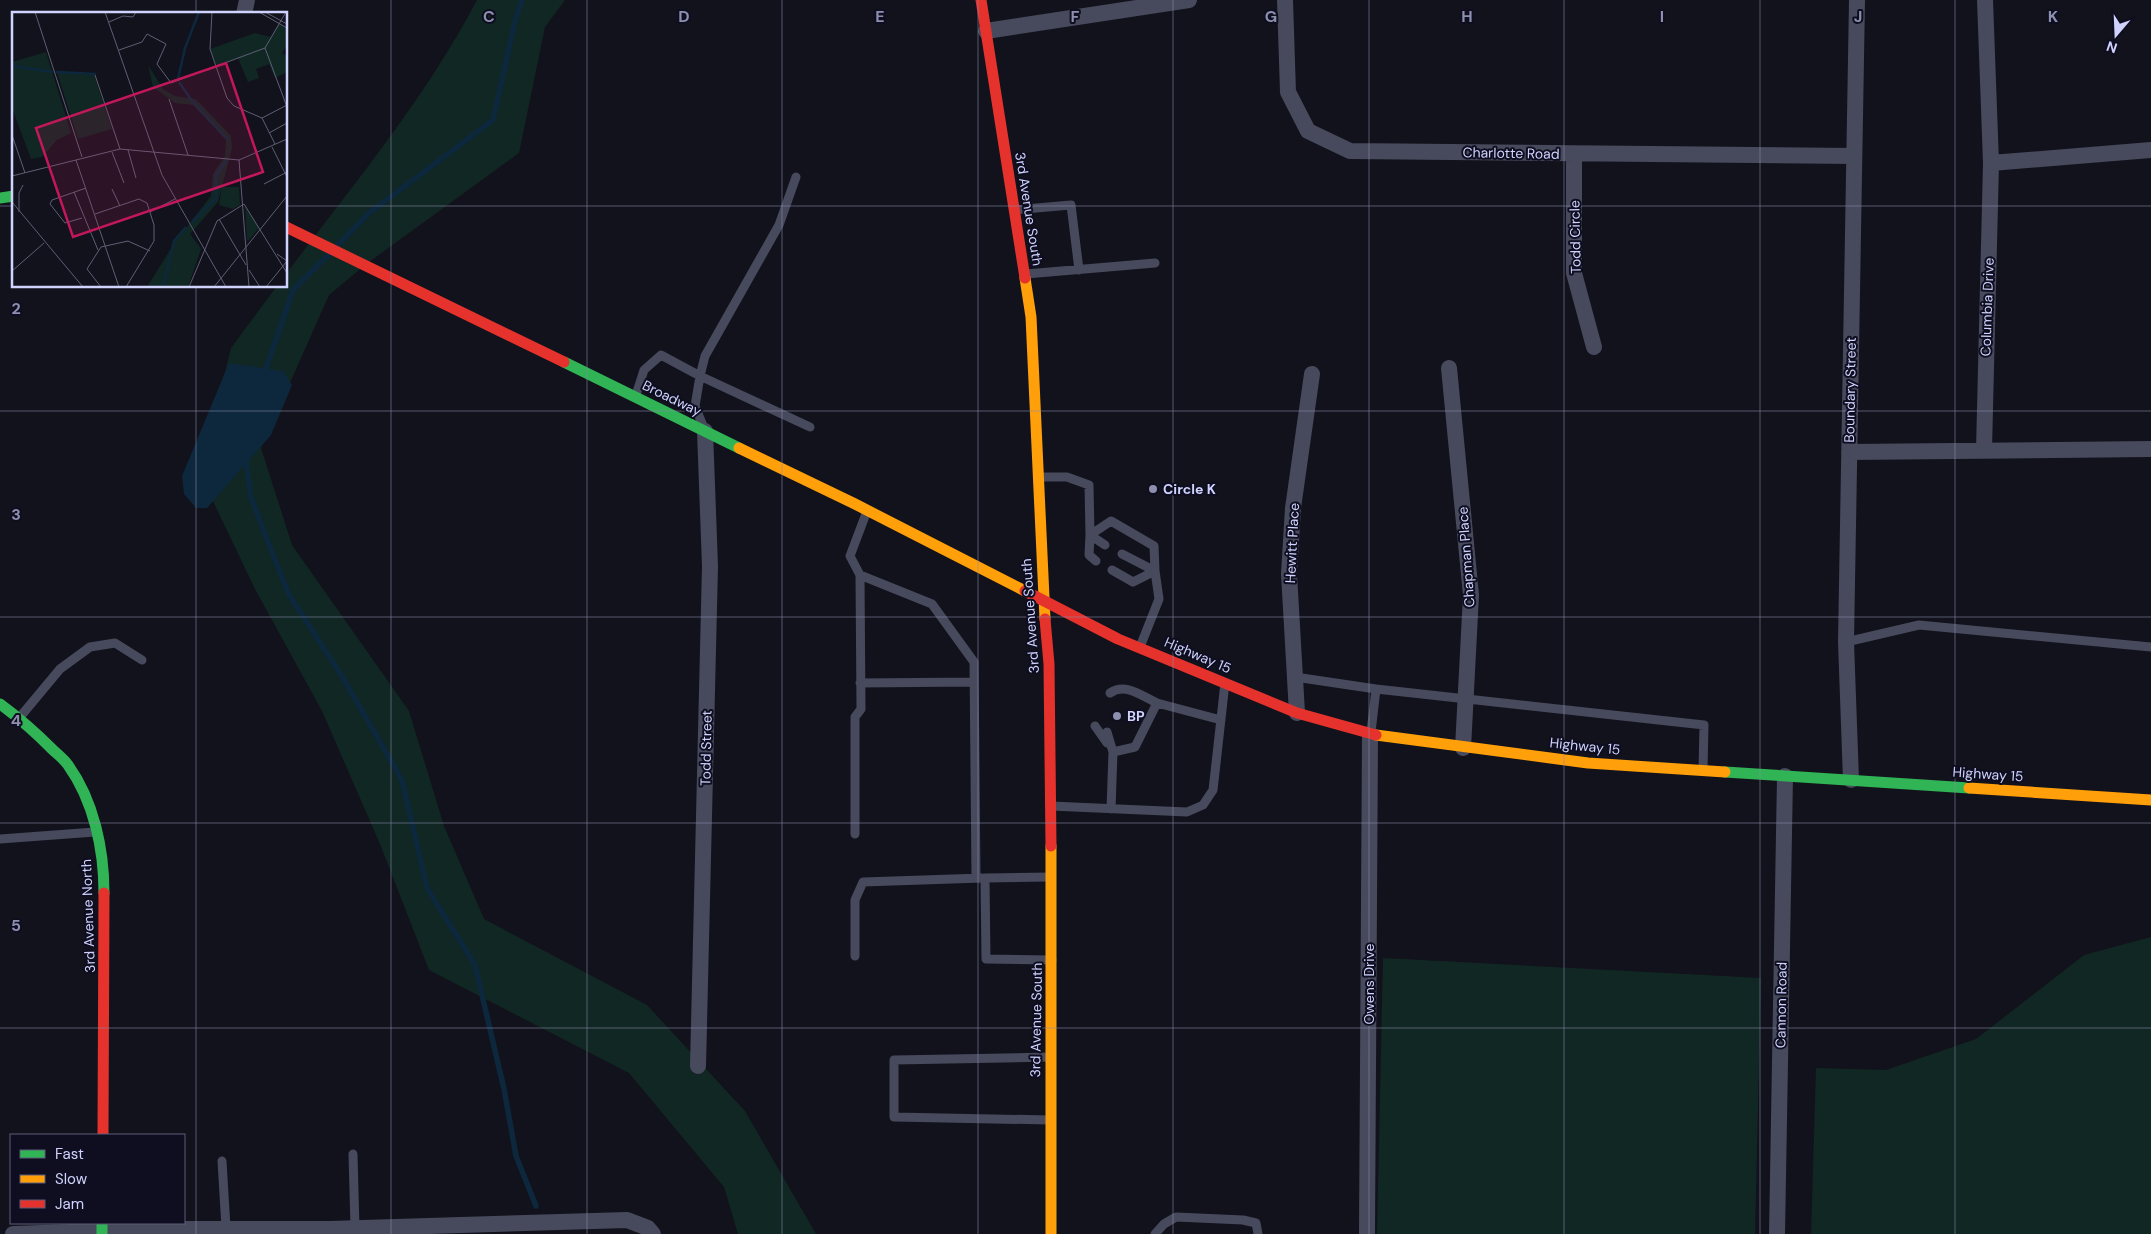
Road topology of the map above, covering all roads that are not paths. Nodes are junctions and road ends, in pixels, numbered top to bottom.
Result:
1 (981, 0) edge
2 (1189, 0) edge
3 (1285, 0) edge
4 (1857, 0) edge
5 (1985, 0) edge
6 (1128, 5) edge
7 (986, 31) junction
8 (2151, 150) edge
9 (1574, 154) junction
10 (1854, 156) junction
11 (1991, 163) junction
12 (796, 177) dead end
13 (1014, 210) junction
14 (288, 227) edge
15 (1155, 263) dead end
16 (1079, 270) junction
17 (1024, 274) junction
18 (1594, 347) dead end
19 (1449, 368) dead end
20 (1312, 374) dead end
21 (700, 376) junction
22 (635, 396) junction
23 (810, 427) dead end
24 (705, 431) junction
25 (2151, 449) edge
26 (1984, 450) junction
27 (1849, 452) junction
28 (1038, 477) junction
29 (867, 510) junction
30 (1090, 535) junction
31 (1106, 545) dead end
32 (1122, 554) dead end
33 (1096, 561) dead end
34 (1112, 570) dead end
35 (1155, 571) junction
36 (860, 575) junction
37 (1043, 600) junction
38 (1846, 642) junction
39 (1140, 647) junction
40 (2151, 647) edge
41 (142, 660) dead end
42 (1295, 677) junction
43 (974, 682) junction
44 (860, 683) junction
45 (1225, 683) junction
46 (1127, 689) junction
47 (1376, 689) junction
48 (1110, 693) dead end
49 (1122, 698) dead end
50 (1466, 699) junction
51 (1157, 703) junction
52 (0, 704) edge
53 (1297, 713) junction
54 (20, 718) junction
55 (1220, 720) junction
56 (1095, 726) dead end
57 (1107, 732) dead end
58 (1370, 734) junction
59 (1463, 748) junction
60 (1113, 752) junction
61 (1703, 770) junction
62 (1785, 776) junction
63 (1851, 780) junction
64 (2151, 800) edge
65 (1050, 806) junction
66 (1111, 809) junction
67 (96, 832) junction
68 (855, 834) dead end
69 (0, 839) edge
70 (1051, 877) junction
71 (980, 878) junction
72 (855, 956) dead end
73 (1052, 960) junction
74 (1051, 1057) junction
75 (698, 1066) dead end
76 (1050, 1120) junction
77 (103, 1134) edge
78 (353, 1154) dead end
79 (222, 1161) dead end
80 (226, 1228) junction
81 (355, 1228) junction
82 (102, 1229) edge
83 (330, 1231) edge
84 (13, 1234) edge
85 (653, 1234) edge
86 (1051, 1234) edge
87 (1155, 1234) edge
88 (1258, 1234) edge
89 (1367, 1234) edge
90 (1777, 1234) edge

1 - 7 main road, 3rd Avenue South
2 - 6 street
3 - 9 street, Charlotte Road
4 - 10 street, Boundary Street
5 - 11 street, Columbia Drive
6 - 7 street
7 - 13 main road, 3rd Avenue South
8 - 11 street
9 - 10 street, Charlotte Road
9 - 18 street, Todd Circle
10 - 27 street, Boundary Street
11 - 26 street, Columbia Drive
12 - 21 lane
13 - 16 lane
13 - 17 main road, 3rd Avenue South
14 - 22 main road, Broadway
15 - 16 lane
16 - 17 lane
17 - 28 main road, 3rd Avenue South
19 - 50 street, Chapman Place
20 - 42 street, Hewitt Place
21 - 22 lane
21 - 23 lane
21 - 24 lane
22 - 24 main road, Broadway
24 - 29 main road, Broadway
24 - 75 street, Todd Street
25 - 26 street
26 - 27 street
27 - 38 street, Boundary Street
28 - 30 lane
28 - 37 main road, 3rd Avenue South
29 - 36 lane
29 - 37 main road, Broadway
30 - 31 lane
30 - 33 lane
30 - 35 lane
32 - 35 lane
34 - 35 lane
35 - 39 lane
36 - 43 lane
36 - 44 lane
37 - 39 main road, Highway 15
37 - 65 main road, 3rd Avenue South
38 - 40 lane
38 - 63 street, Boundary Street
39 - 45 main road, Highway 15
41 - 54 lane
42 - 47 lane
42 - 53 street, Hewitt Place
43 - 44 lane
43 - 71 lane
44 - 68 lane
45 - 53 main road, Highway 15
45 - 55 lane
46 - 48 lane
46 - 49 lane
46 - 51 lane
47 - 50 lane
47 - 58 lane
50 - 59 street, Chapman Place
50 - 61 lane
51 - 55 lane
51 - 60 lane
52 - 54 main road, 3rd Avenue North
53 - 58 main road, Highway 15
54 - 67 main road, 3rd Avenue North
55 - 66 lane
56 - 60 lane
57 - 60 lane
58 - 59 main road, Highway 15
58 - 89 street, Owens Drive
59 - 61 main road, Highway 15
60 - 66 lane
61 - 62 main road, Highway 15
62 - 63 main road, Highway 15
62 - 90 street, Cannon Road
63 - 64 main road, Highway 15
65 - 66 lane
65 - 70 main road, 3rd Avenue South
67 - 69 lane
67 - 77 main road, 3rd Avenue North
70 - 71 lane
70 - 73 main road, 3rd Avenue South
71 - 72 lane
71 - 73 lane
73 - 74 main road, 3rd Avenue South
74 - 76 main road, 3rd Avenue South
74 - 76 lane
76 - 86 main road, 3rd Avenue South
78 - 81 lane
79 - 80 lane
80 - 82 street
80 - 83 street
81 - 83 street
81 - 85 street
82 - 84 street
87 - 88 lane

